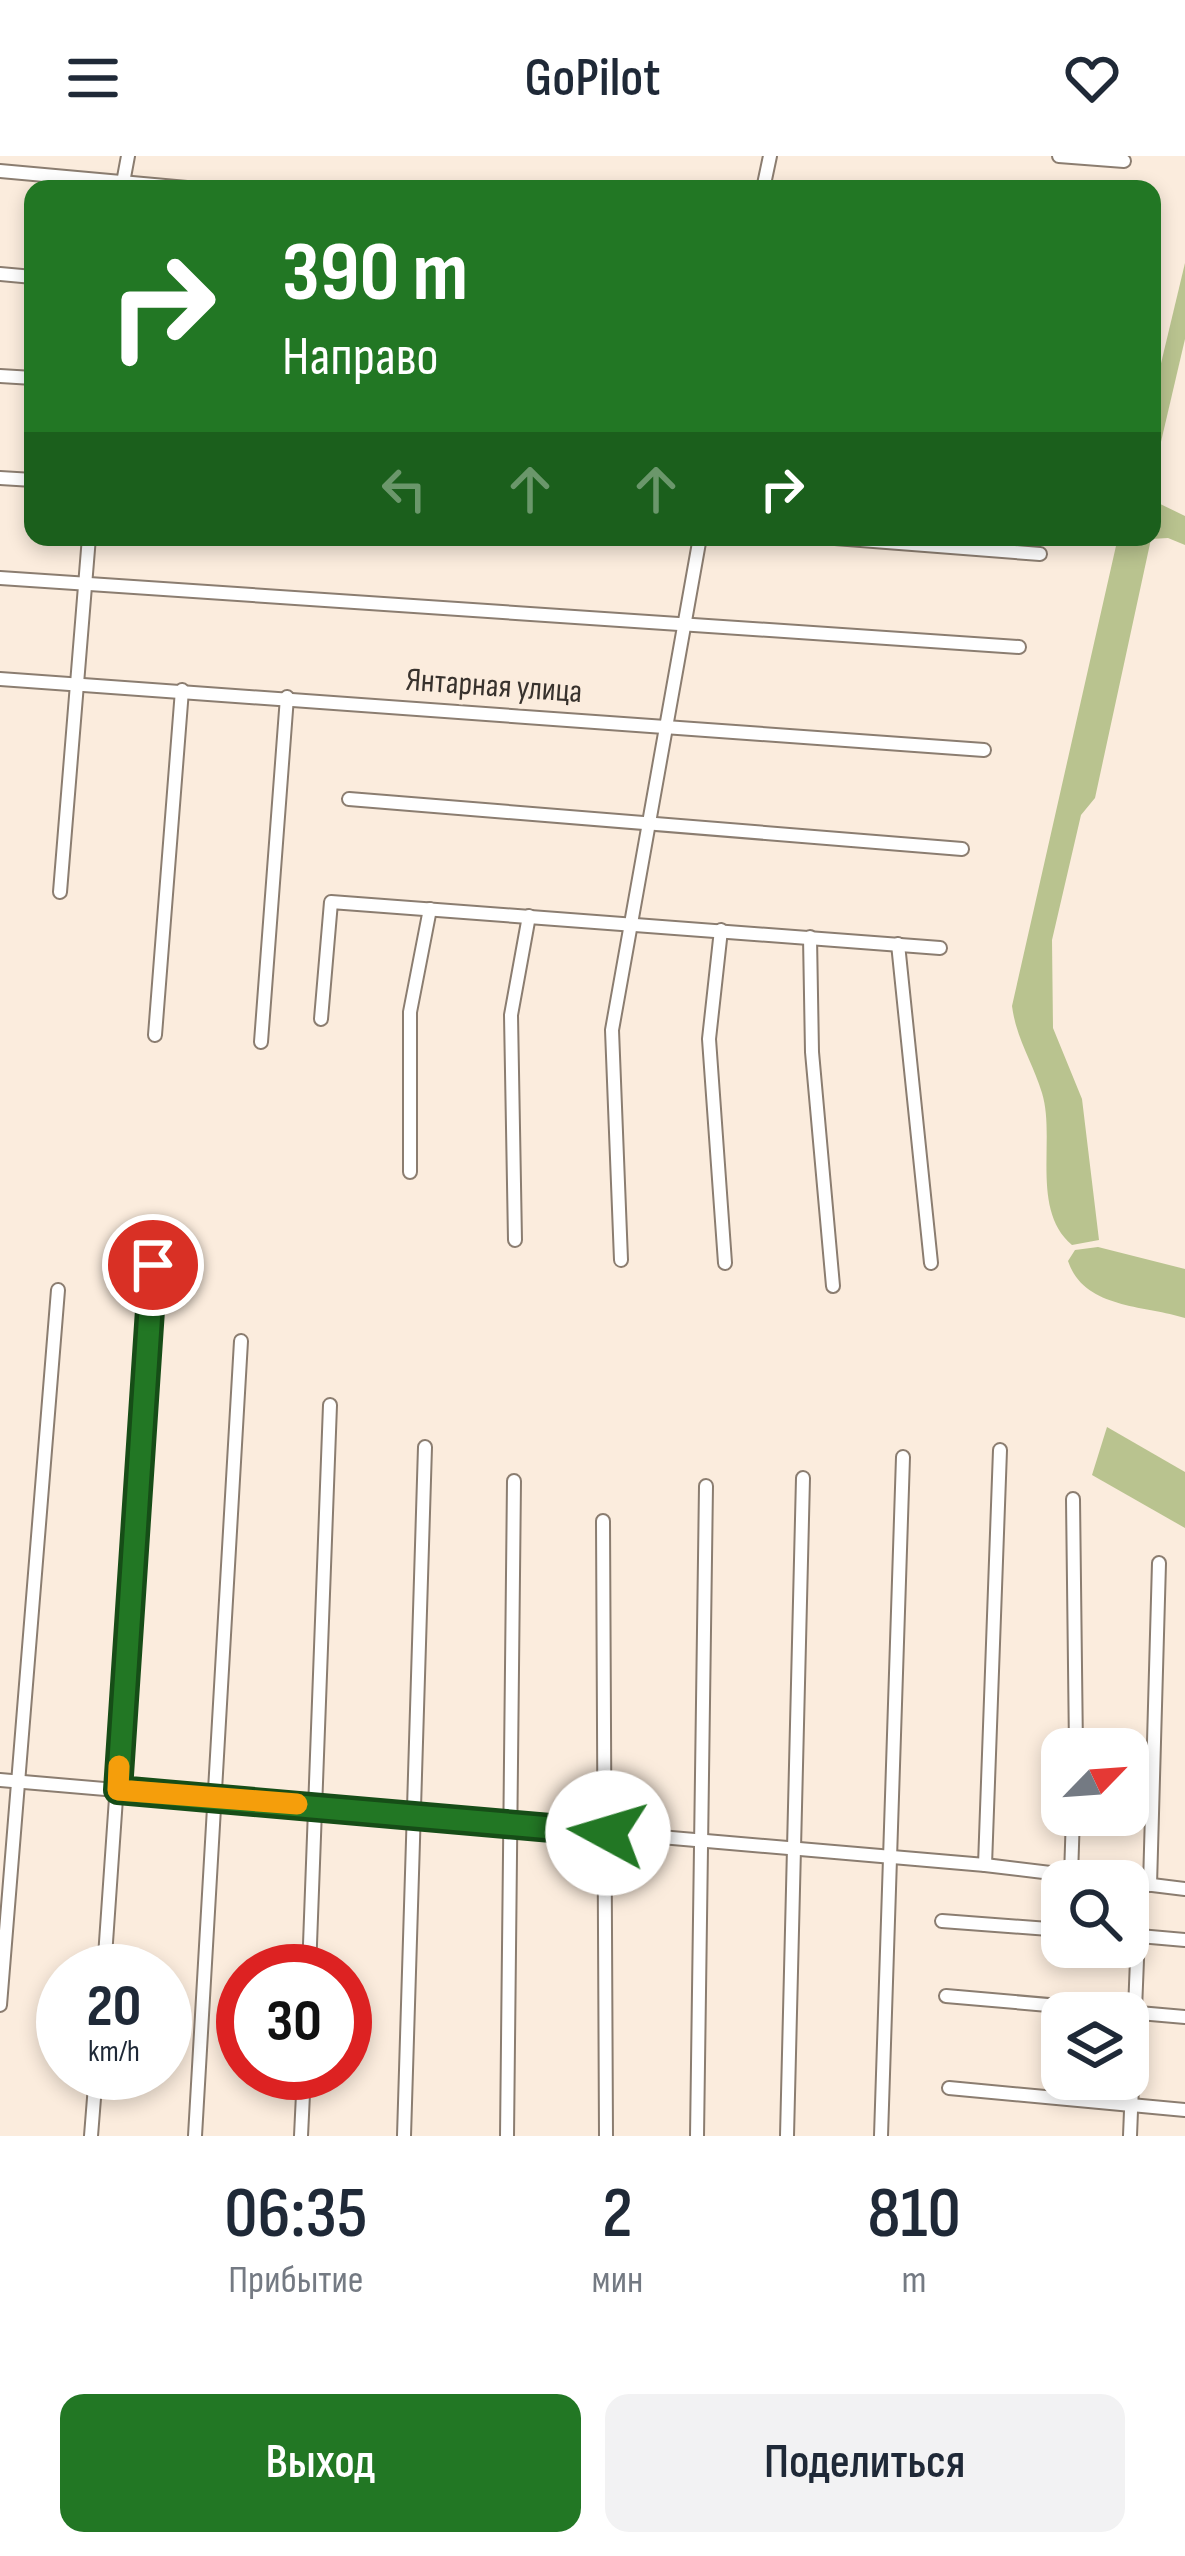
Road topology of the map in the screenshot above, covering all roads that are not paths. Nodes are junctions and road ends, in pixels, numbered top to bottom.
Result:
1 (1059, 156) edge
2 (1124, 161) dead end
3 (0, 171) edge
4 (73, 180) edge
5 (88, 546) edge
6 (699, 546) edge
7 (938, 546) edge
8 (1040, 554) dead end
9 (0, 578) edge
10 (85, 584) junction
11 (686, 624) junction
12 (1019, 647) dead end
13 (0, 679) edge
14 (74, 683) junction
15 (182, 691) junction
16 (287, 697) junction
17 (666, 726) junction
18 (984, 750) dead end
19 (349, 799) dead end
20 (649, 823) junction
21 (962, 849) dead end
22 (60, 892) dead end
23 (430, 909) junction
24 (529, 916) junction
25 (631, 923) junction
26 (721, 930) junction
27 (809, 938) junction
28 (898, 944) junction
29 (940, 948) dead end
30 (321, 1019) dead end
31 (155, 1035) dead end
32 (261, 1042) dead end
33 (410, 1172) dead end
34 (514, 1240) dead end
35 (621, 1260) dead end
36 (725, 1263) dead end
37 (931, 1263) dead end
38 (153, 1265) dead end
39 (833, 1286) dead end
40 (58, 1290) dead end
41 (241, 1341) dead end
42 (330, 1405) dead end
43 (425, 1447) dead end
44 (1000, 1450) dead end
45 (903, 1457) dead end
46 (803, 1478) dead end
47 (514, 1481) dead end
48 (706, 1486) dead end
49 (1073, 1499) dead end
50 (603, 1521) dead end
51 (1159, 1563) dead end
52 (1076, 1728) edge
53 (0, 1780) edge
54 (19, 1782) junction
55 (118, 1790) junction
56 (217, 1797) junction
57 (317, 1805) junction
58 (417, 1816) junction
59 (514, 1824) junction
60 (608, 1833) junction
61 (701, 1841) junction
62 (795, 1849) junction
63 (890, 1857) junction
64 (1140, 1860) edge
65 (986, 1865) junction
66 (1041, 1872) edge
67 (1149, 1885) edge
68 (1185, 1889) edge
69 (942, 1921) dead end
70 (1041, 1928) edge
71 (1149, 1937) edge
72 (1185, 1940) edge
73 (106, 1944) edge
74 (310, 1944) edge
75 (946, 1996) dead end
76 (0, 2005) edge
77 (1041, 2005) edge
78 (1149, 2014) edge
79 (1185, 2018) edge
80 (949, 2088) dead end
81 (94, 2100) edge
82 (303, 2100) edge
83 (1131, 2100) edge
84 (1131, 2105) junction
85 (1185, 2110) edge
86 (91, 2136) edge
87 (195, 2136) edge
88 (302, 2136) edge
89 (404, 2136) edge
90 (507, 2136) edge
91 (606, 2136) edge
92 (697, 2136) edge
93 (787, 2136) edge
94 (880, 2136) edge
95 (1130, 2136) edge

1 - 2 street
3 - 4 street
5 - 10 street
6 - 11 street
7 - 8 street
9 - 10 street
10 - 11 street
10 - 14 street
11 - 12 street
11 - 17 street
13 - 14 street, Янтарная улица
14 - 15 street, Янтарная улица
14 - 22 street
15 - 16 street, Янтарная улица
15 - 31 street
16 - 17 street, Янтарная улица
16 - 32 street
17 - 18 street, Янтарная улица
17 - 20 street
19 - 20 street
20 - 21 street
20 - 25 street
23 - 24 street
23 - 30 street
23 - 33 street
24 - 25 street
24 - 34 street
25 - 26 street
25 - 35 street
26 - 27 street
26 - 36 street
27 - 28 street
27 - 39 street
28 - 29 street
28 - 37 street
38 - 55 street
40 - 54 street
41 - 56 street
42 - 57 street
43 - 58 street
44 - 65 street
45 - 63 street
46 - 62 street
47 - 59 street
48 - 61 street
49 - 52 street
50 - 60 street
51 - 64 street
53 - 54 street
54 - 55 street
54 - 76 street
55 - 56 street
55 - 73 street
56 - 57 street
56 - 87 street
57 - 58 street
57 - 74 street
58 - 59 street
58 - 89 street
59 - 60 street
59 - 90 street
60 - 61 street
60 - 91 street
61 - 62 street
61 - 92 street
62 - 63 street
62 - 93 street
63 - 65 street
63 - 94 street
65 - 66 street
67 - 68 street
69 - 70 street
71 - 72 street
75 - 77 street
78 - 79 street
80 - 84 street
81 - 86 street
82 - 88 street
83 - 84 street
84 - 85 street
84 - 95 street

